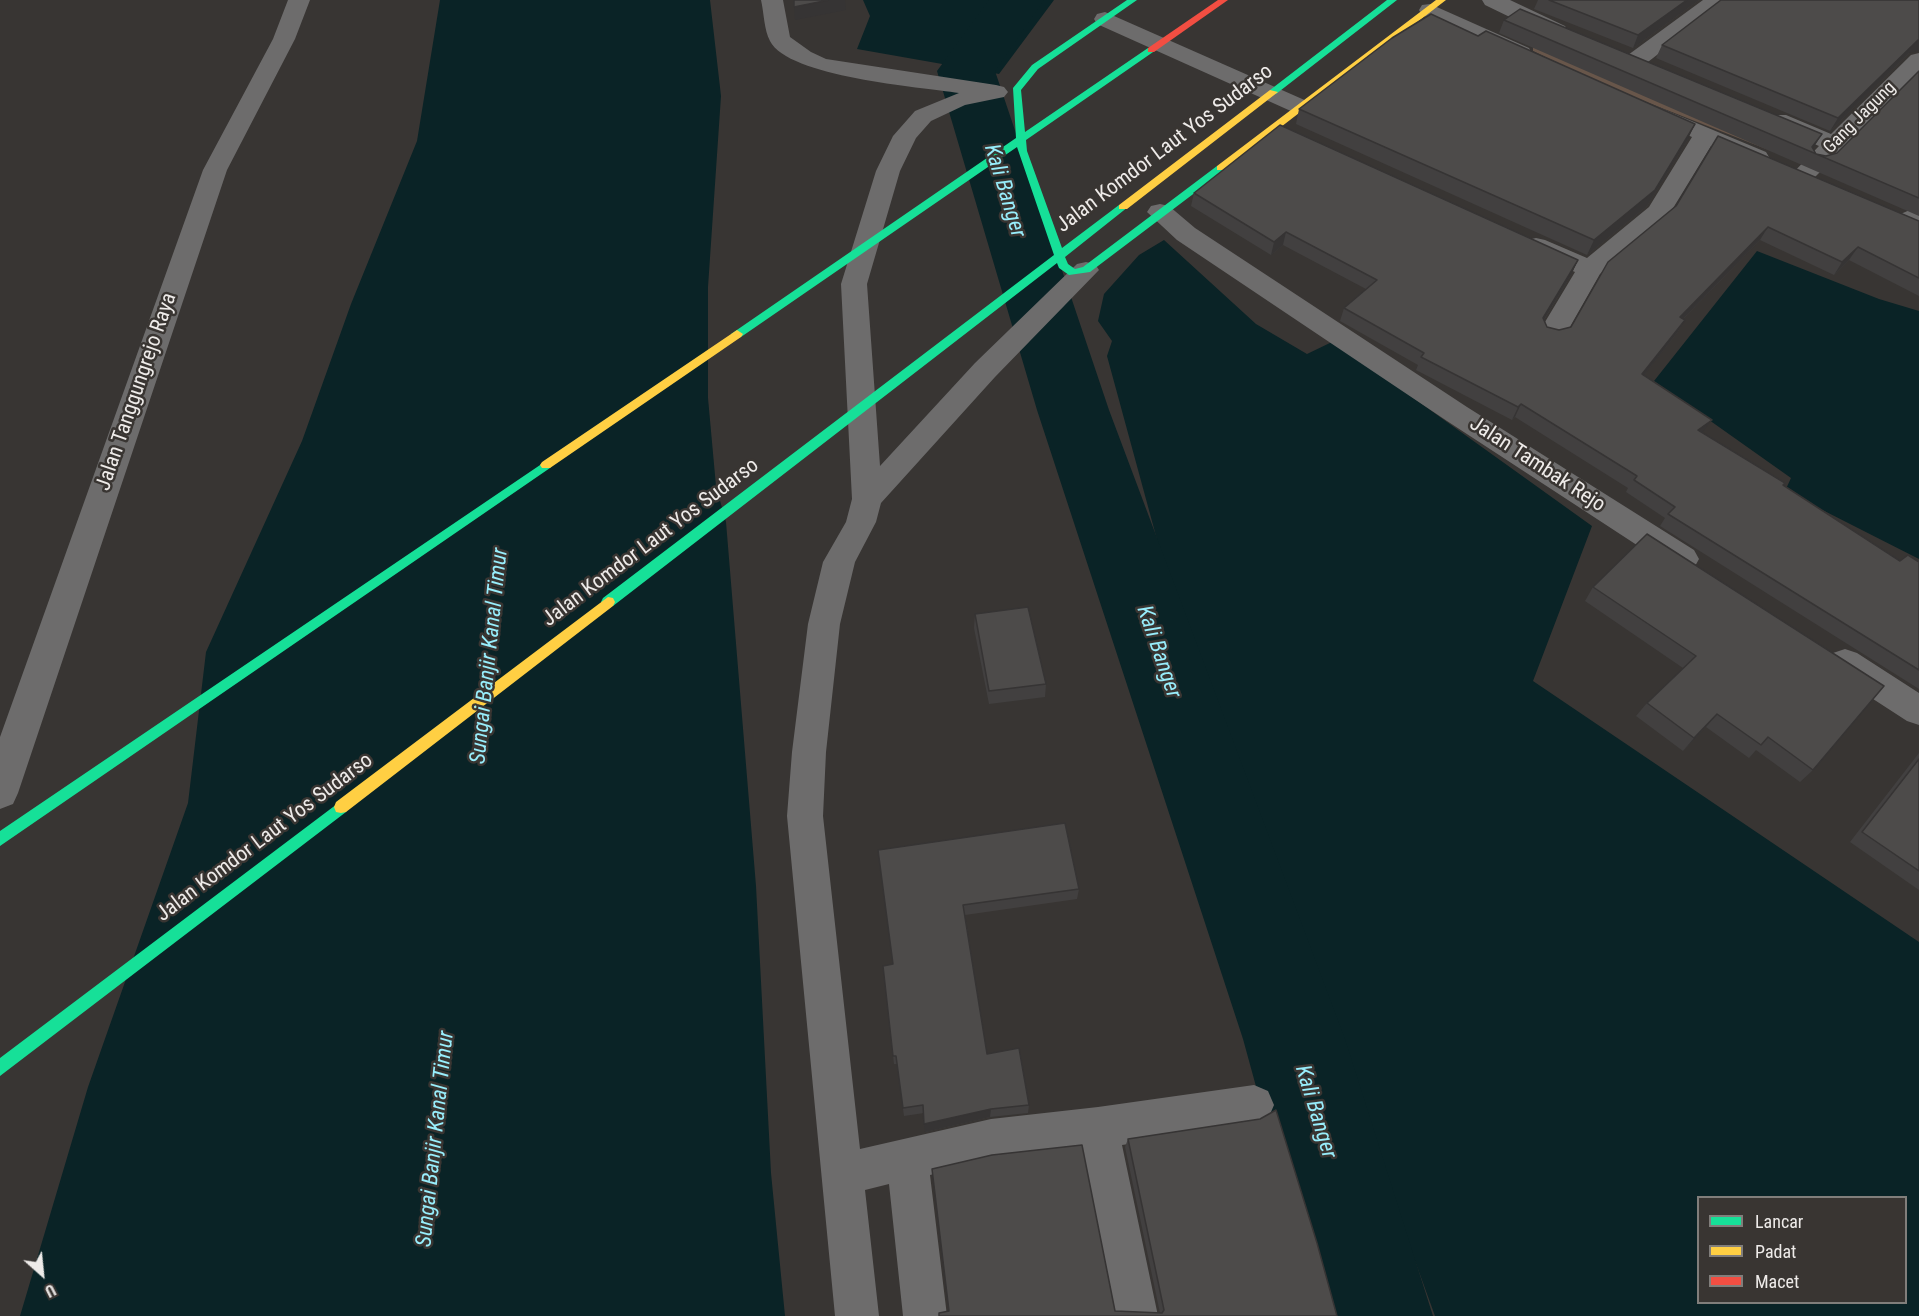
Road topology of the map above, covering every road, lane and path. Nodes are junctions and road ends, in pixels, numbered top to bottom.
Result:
1 (299, 0) edge
2 (772, 0) edge
3 (1133, 0) edge
4 (1224, 0) edge
5 (1393, 0) edge
6 (1466, 0) edge
7 (1493, 0) edge
8 (1718, 0) edge
9 (1439, 9) edge
10 (1105, 19) junction
11 (1573, 37) edge
12 (1614, 52) edge
13 (1636, 60) junction
14 (1919, 60) edge
15 (1539, 62) edge
16 (1657, 69) edge
17 (989, 93) junction
18 (1631, 103) edge
19 (1300, 107) junction
20 (1761, 113) edge
21 (1705, 135) junction
22 (1834, 144) junction
23 (1160, 212) junction
24 (1512, 235) edge
25 (1590, 269) junction
26 (1086, 270) junction
27 (1553, 332) edge
28 (867, 499) junction
29 (1708, 575) edge
30 (1818, 646) edge
31 (1919, 711) edge
32 (0, 793) edge
33 (0, 839) edge
34 (0, 1068) edge
35 (1254, 1105) dead end
36 (1098, 1128) junction
37 (907, 1159) junction
38 (842, 1174) junction
39 (857, 1316) edge
40 (925, 1316) edge
41 (1136, 1316) edge

1 - 32 street, Jalan Tanggungrejo Raya
2 - 17 street
3 - 10 highway
4 - 33 highway
5 - 34 highway, Jalan Komdor Laut Yos Sudarso
6 - 9 street
7 - 11 street
8 - 13 street
9 - 15 street
9 - 19 highway
10 - 17 highway
10 - 19 street
12 - 13 street
13 - 16 street
14 - 22 street, Gang Jagung
17 - 26 highway
17 - 28 street
18 - 21 street
19 - 23 highway
20 - 22 street
21 - 22 street, Gang Jagung
21 - 25 street
23 - 26 highway
23 - 29 street, Jalan Tambak Rejo
24 - 25 street
25 - 27 street
26 - 28 street
28 - 38 street
30 - 31 street
35 - 36 street
36 - 37 street
36 - 41 street
37 - 38 street
37 - 40 street
38 - 39 street

